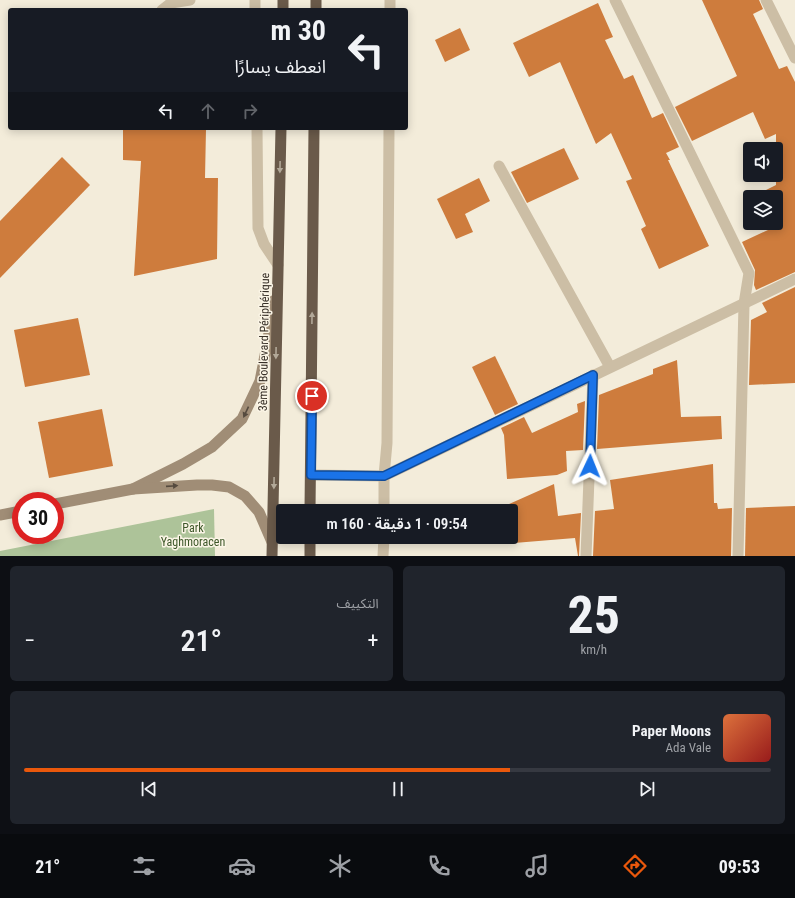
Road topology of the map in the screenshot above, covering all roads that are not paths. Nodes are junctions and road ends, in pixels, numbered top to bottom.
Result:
1 (190, 0) edge
2 (615, 0) edge
3 (766, 0) edge
4 (170, 1) edge
5 (795, 58) edge
6 (257, 130) edge
7 (281, 130) edge
8 (314, 130) edge
9 (389, 130) edge
10 (499, 166) dead end
11 (278, 265) junction
12 (795, 279) edge
13 (744, 304) junction
14 (610, 367) junction
15 (593, 375) junction
16 (311, 475) junction
17 (384, 476) junction
18 (133, 489) junction
19 (64, 502) edge
20 (310, 504) edge
21 (384, 504) edge
22 (12, 513) edge
23 (0, 515) edge
24 (272, 542) junction
25 (310, 544) edge
26 (384, 544) edge
27 (272, 556) edge
28 (310, 556) edge
29 (384, 556) edge
30 (586, 556) edge
31 (738, 556) edge

1 - 4 street
2 - 13 street
3 - 5 street
6 - 11 street
7 -> 11 highway, 3ème Boulevard Périphérique
16 -> 8 highway
9 - 17 street
10 - 14 street
11 -> 18 main road
11 -> 24 highway, 3ème Boulevard Périphérique
12 - 13 street
13 - 14 street
13 - 31 street
14 - 15 street
15 - 17 street
15 - 30 street
16 - 17 street
16 - 20 highway
17 - 21 street
18 - 19 main road
18 -> 24 main road
22 - 23 main road
24 - 27 highway, 3ème Boulevard Périphérique
25 - 28 highway
26 - 29 street

